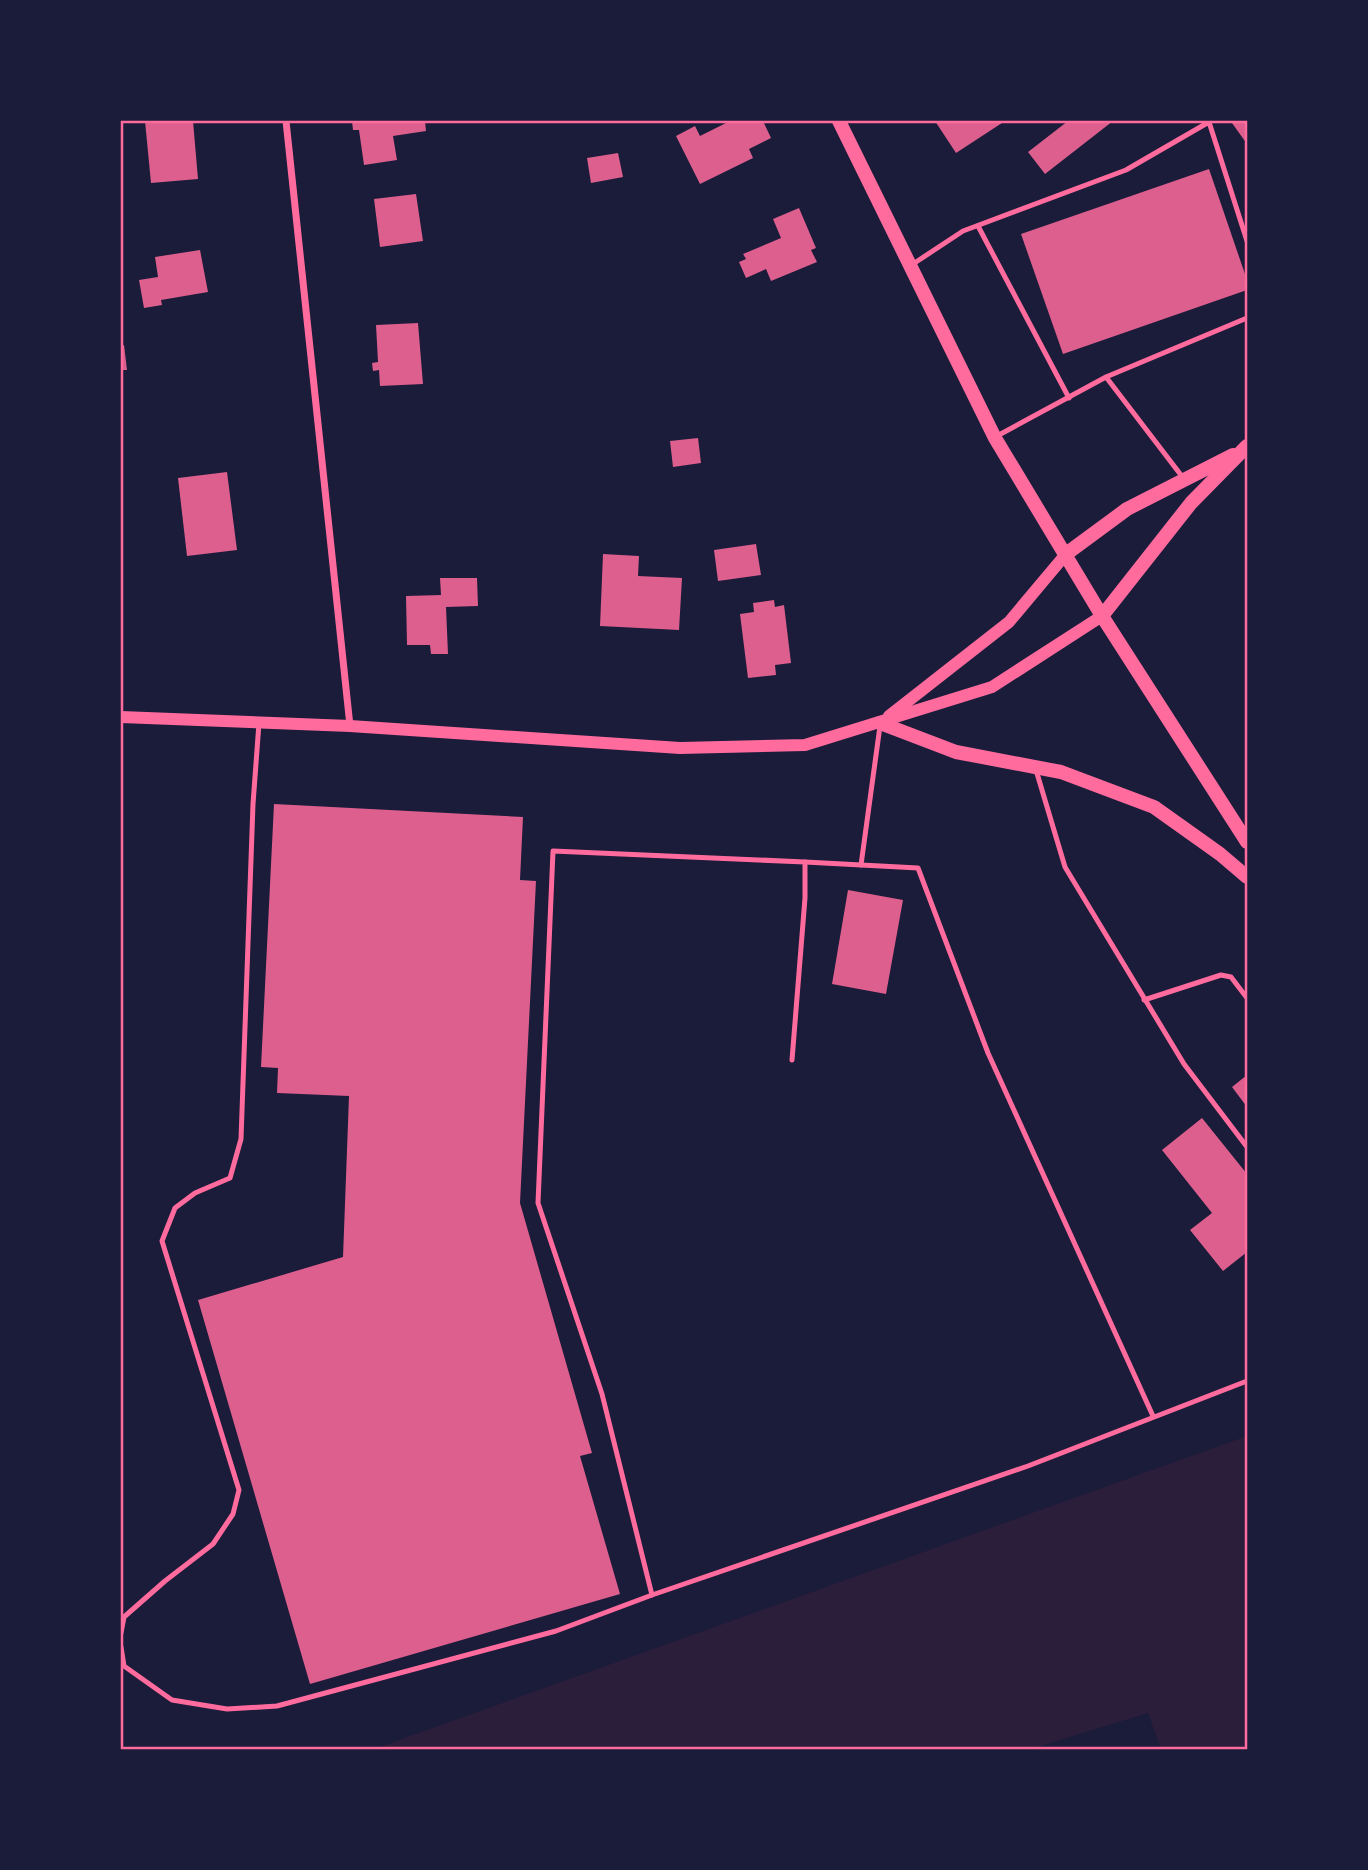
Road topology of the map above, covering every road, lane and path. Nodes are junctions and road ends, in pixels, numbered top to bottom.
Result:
1 (286, 121) edge
2 (839, 121) edge
3 (978, 226) junction
4 (1247, 241) edge
5 (912, 265) junction
6 (1247, 318) edge
7 (1106, 377) junction
8 (1069, 398) junction
9 (995, 438) junction
10 (1245, 448) edge
11 (1184, 479) junction
12 (1066, 554) junction
13 (1102, 616) junction
14 (121, 717) edge
15 (259, 722) junction
16 (880, 723) junction
17 (350, 726) junction
18 (1035, 767) junction
19 (1247, 842) edge
20 (805, 862) junction
21 (861, 865) junction
22 (1247, 877) edge
23 (1247, 999) edge
24 (1144, 1000) junction
25 (792, 1060) dead end
26 (1247, 1147) edge
27 (1247, 1381) edge
28 (1153, 1416) junction
29 (652, 1595) junction
30 (121, 1633) edge
31 (121, 1647) edge

1 - 17 street
2 - 5 main road
3 - 4 lane
3 - 5 lane
3 - 8 lane
5 - 9 main road
6 - 7 lane
7 - 8 lane
7 - 11 lane
8 - 9 lane
9 - 12 main road
10 - 11 main road
10 - 13 main road
11 - 12 main road
12 - 13 main road
12 - 16 street
13 - 16 street
13 - 19 main road
14 - 15 street
15 - 17 street
15 - 30 lane
16 - 17 street
16 - 18 main road
16 - 21 lane
18 - 22 main road
18 - 24 lane
20 - 21 lane
20 - 25 lane
20 - 29 lane
21 - 28 lane
23 - 24 lane
24 - 26 lane
27 - 28 lane
28 - 29 lane
29 - 31 lane

